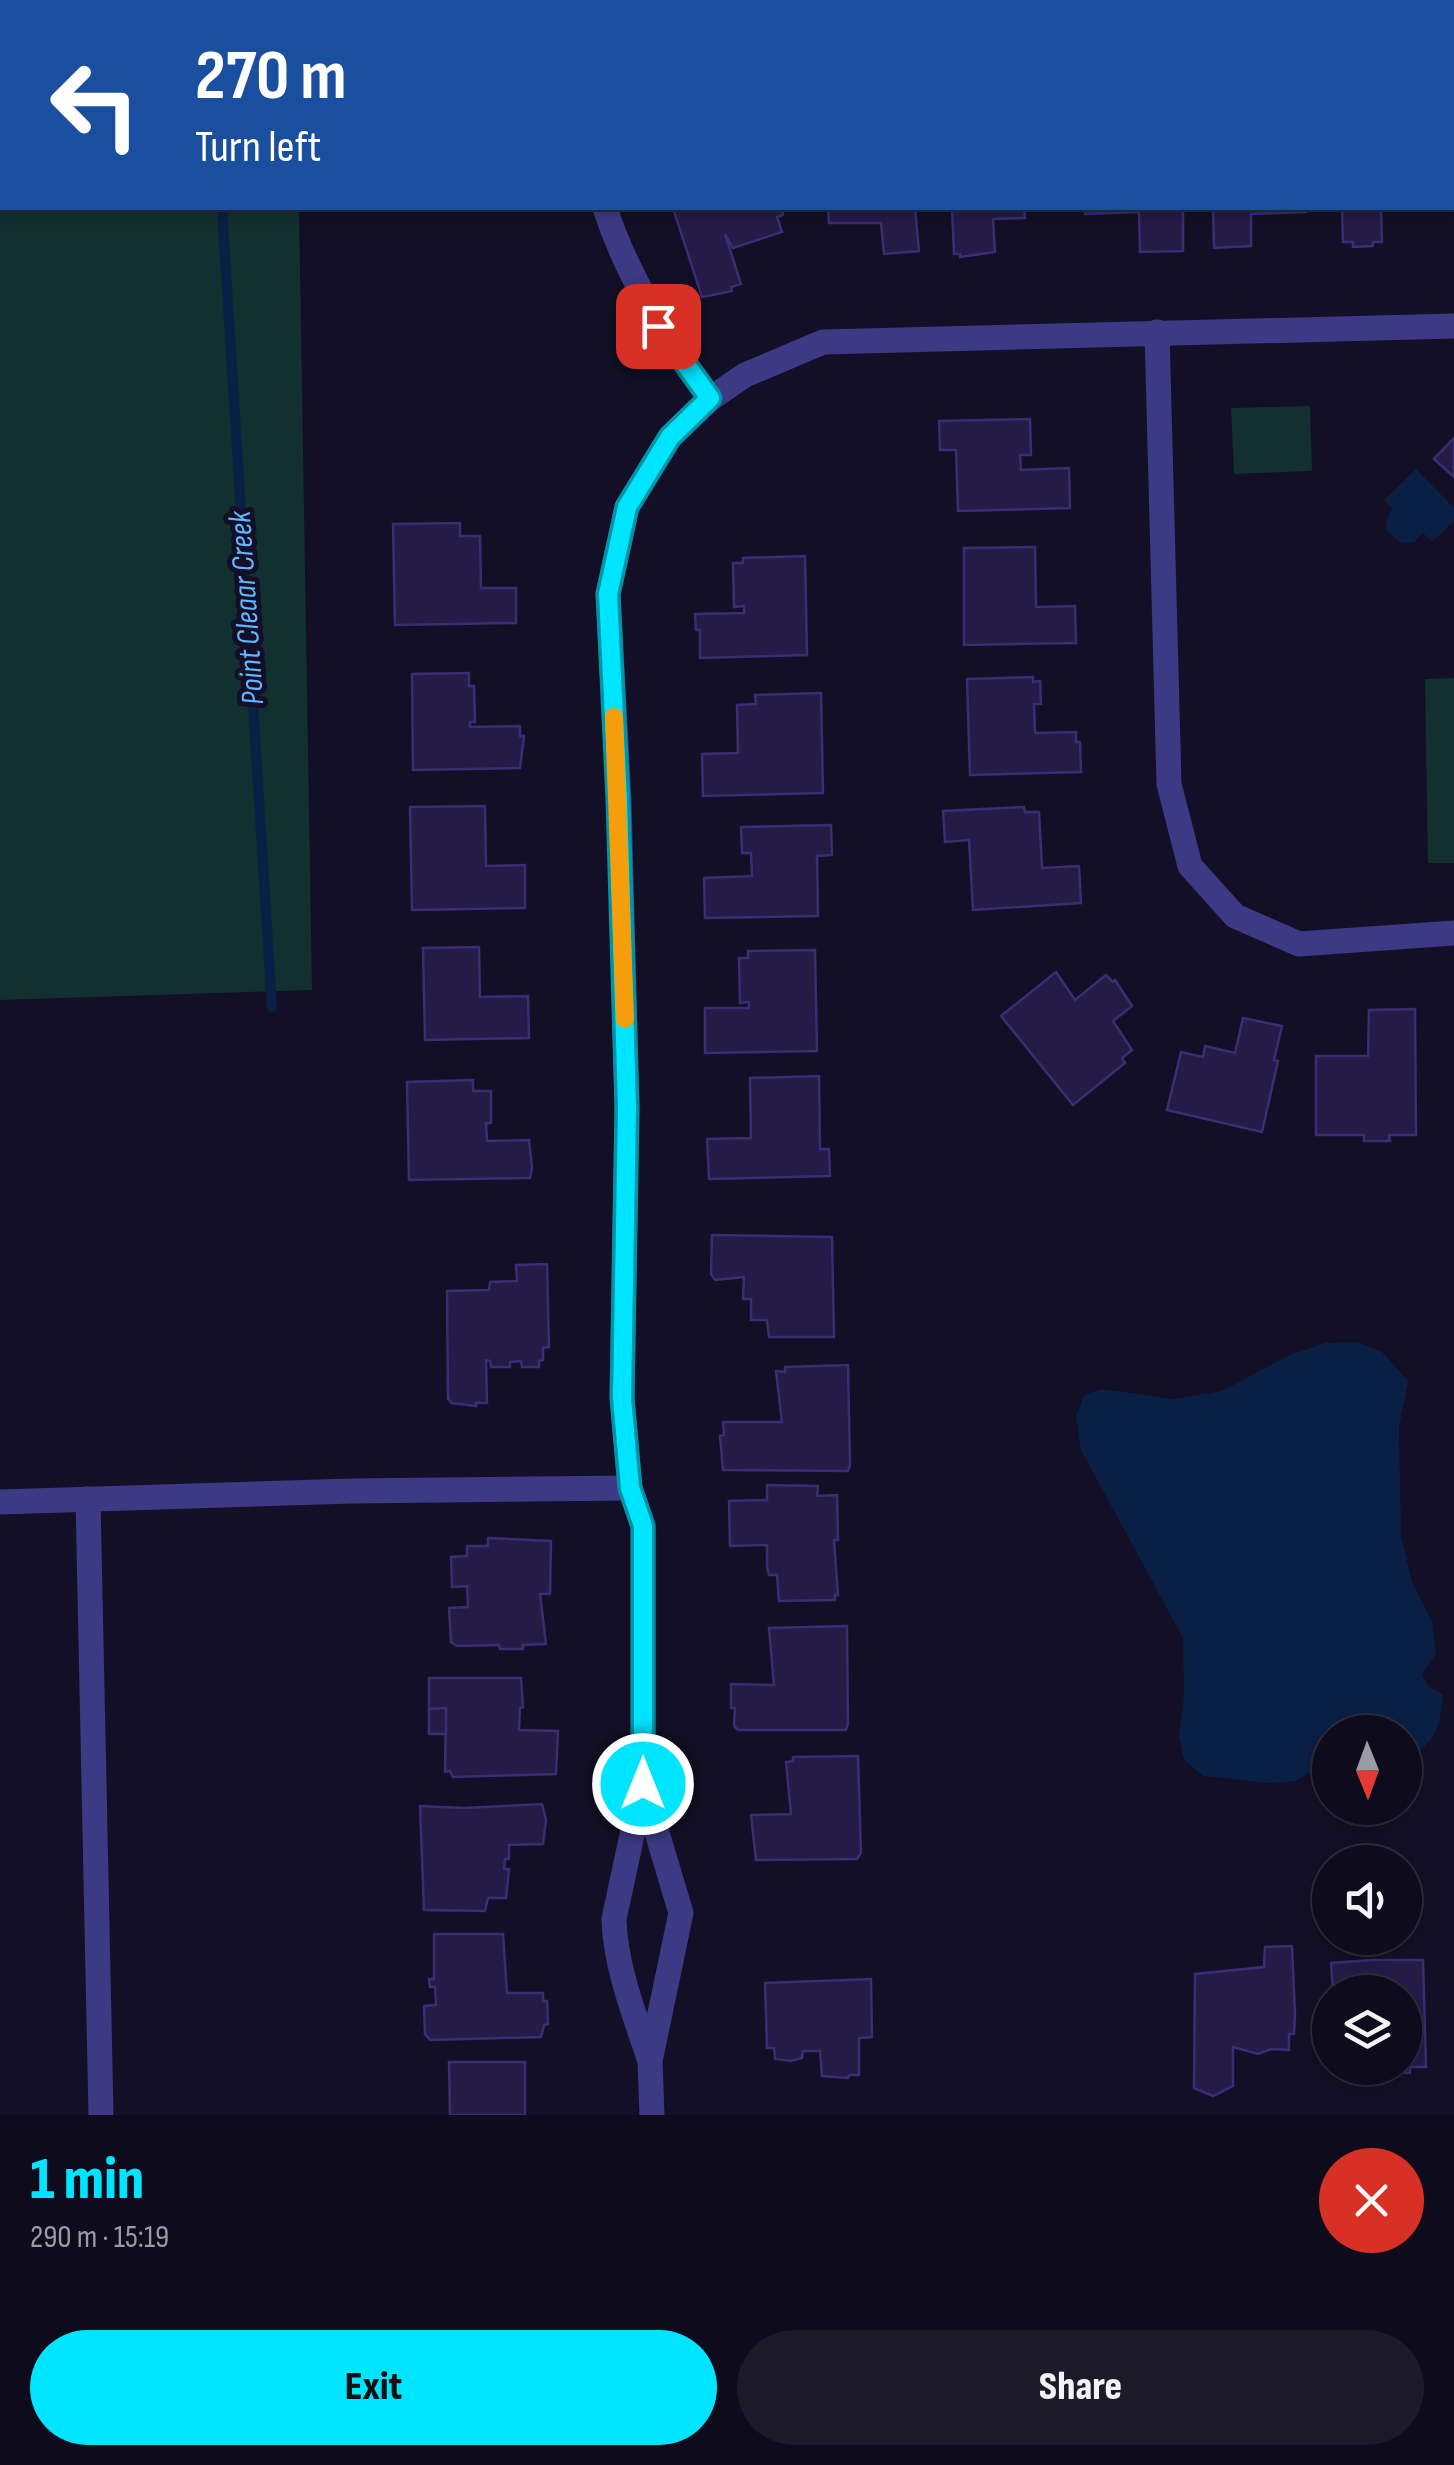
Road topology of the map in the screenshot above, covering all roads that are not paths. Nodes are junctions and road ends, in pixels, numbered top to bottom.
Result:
1 (606, 210) edge
2 (1454, 326) edge
3 (1156, 332) junction
4 (710, 398) junction
5 (1454, 933) edge
6 (630, 1488) junction
7 (88, 1499) junction
8 (0, 1502) edge
9 (643, 1784) junction
10 (650, 2061) junction
11 (100, 2115) edge
12 (652, 2115) edge

1 - 4 street
2 - 3 street
3 - 4 street
3 - 5 street
4 - 6 street
6 - 7 street
6 - 9 street
7 - 8 street
7 - 11 street
9 - 10 street
9 - 10 street
10 - 12 street

